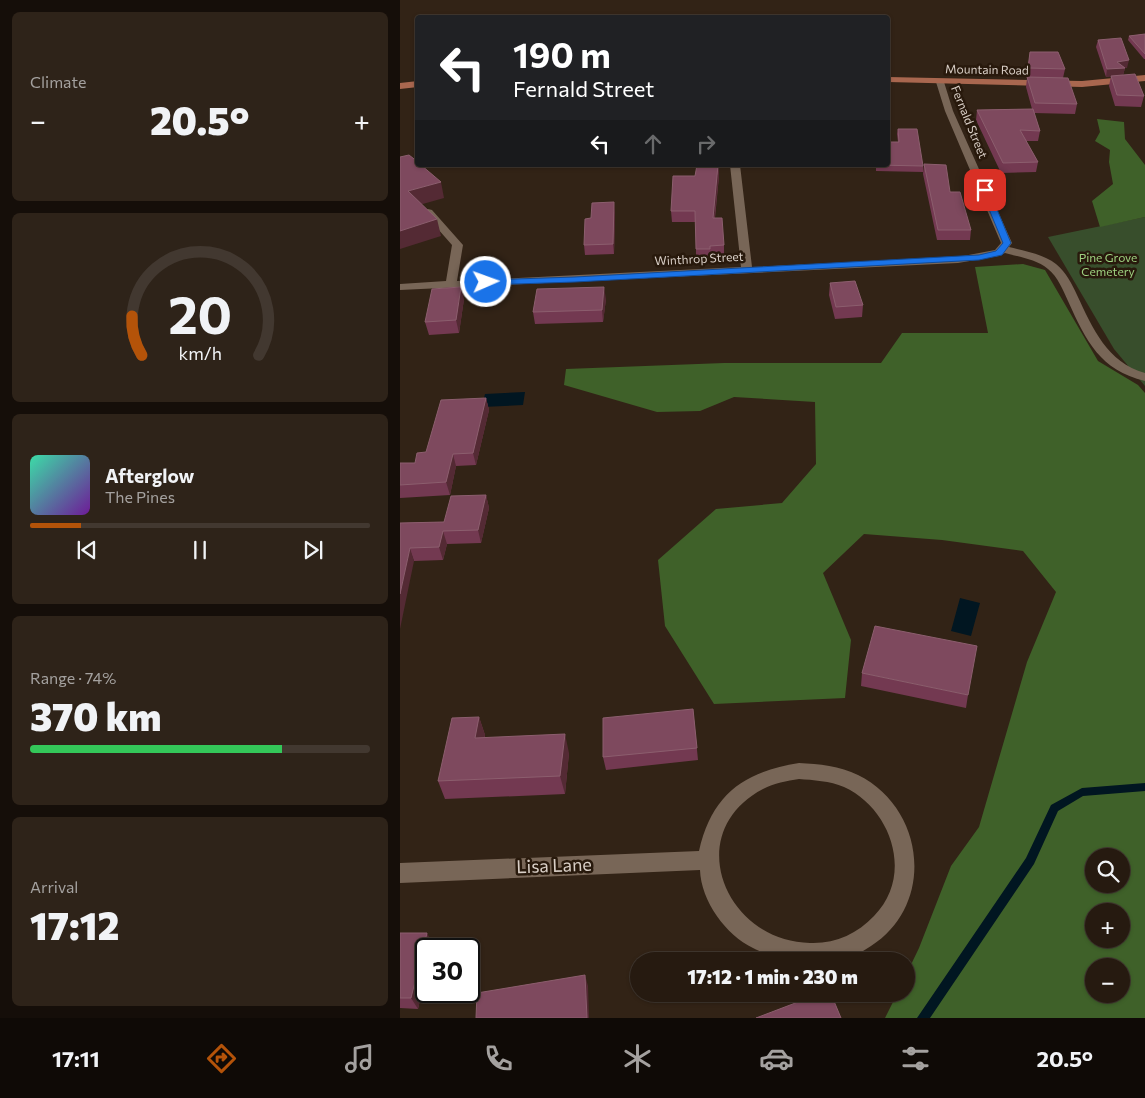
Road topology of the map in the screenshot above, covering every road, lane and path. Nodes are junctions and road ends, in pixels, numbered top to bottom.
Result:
1 (1145, 78) edge
2 (890, 80) edge
3 (940, 82) junction
4 (415, 84) edge
5 (400, 86) edge
6 (736, 167) edge
7 (428, 212) edge
8 (1001, 251) junction
9 (747, 270) junction
10 (451, 283) junction
11 (400, 287) edge
12 (1145, 377) edge
13 (709, 860) junction
14 (400, 873) edge

1 - 3 main road, Mountain Road
2 - 3 main road, Mountain Road
3 - 8 street, Fernald Street
4 - 5 main road
6 - 9 street
7 - 10 street
8 - 9 street, Winthrop Street
8 - 12 street
9 - 10 street, Winthrop Street
10 - 11 street, Winthrop Street
13 - 13 street
13 - 14 street, Lisa Lane

